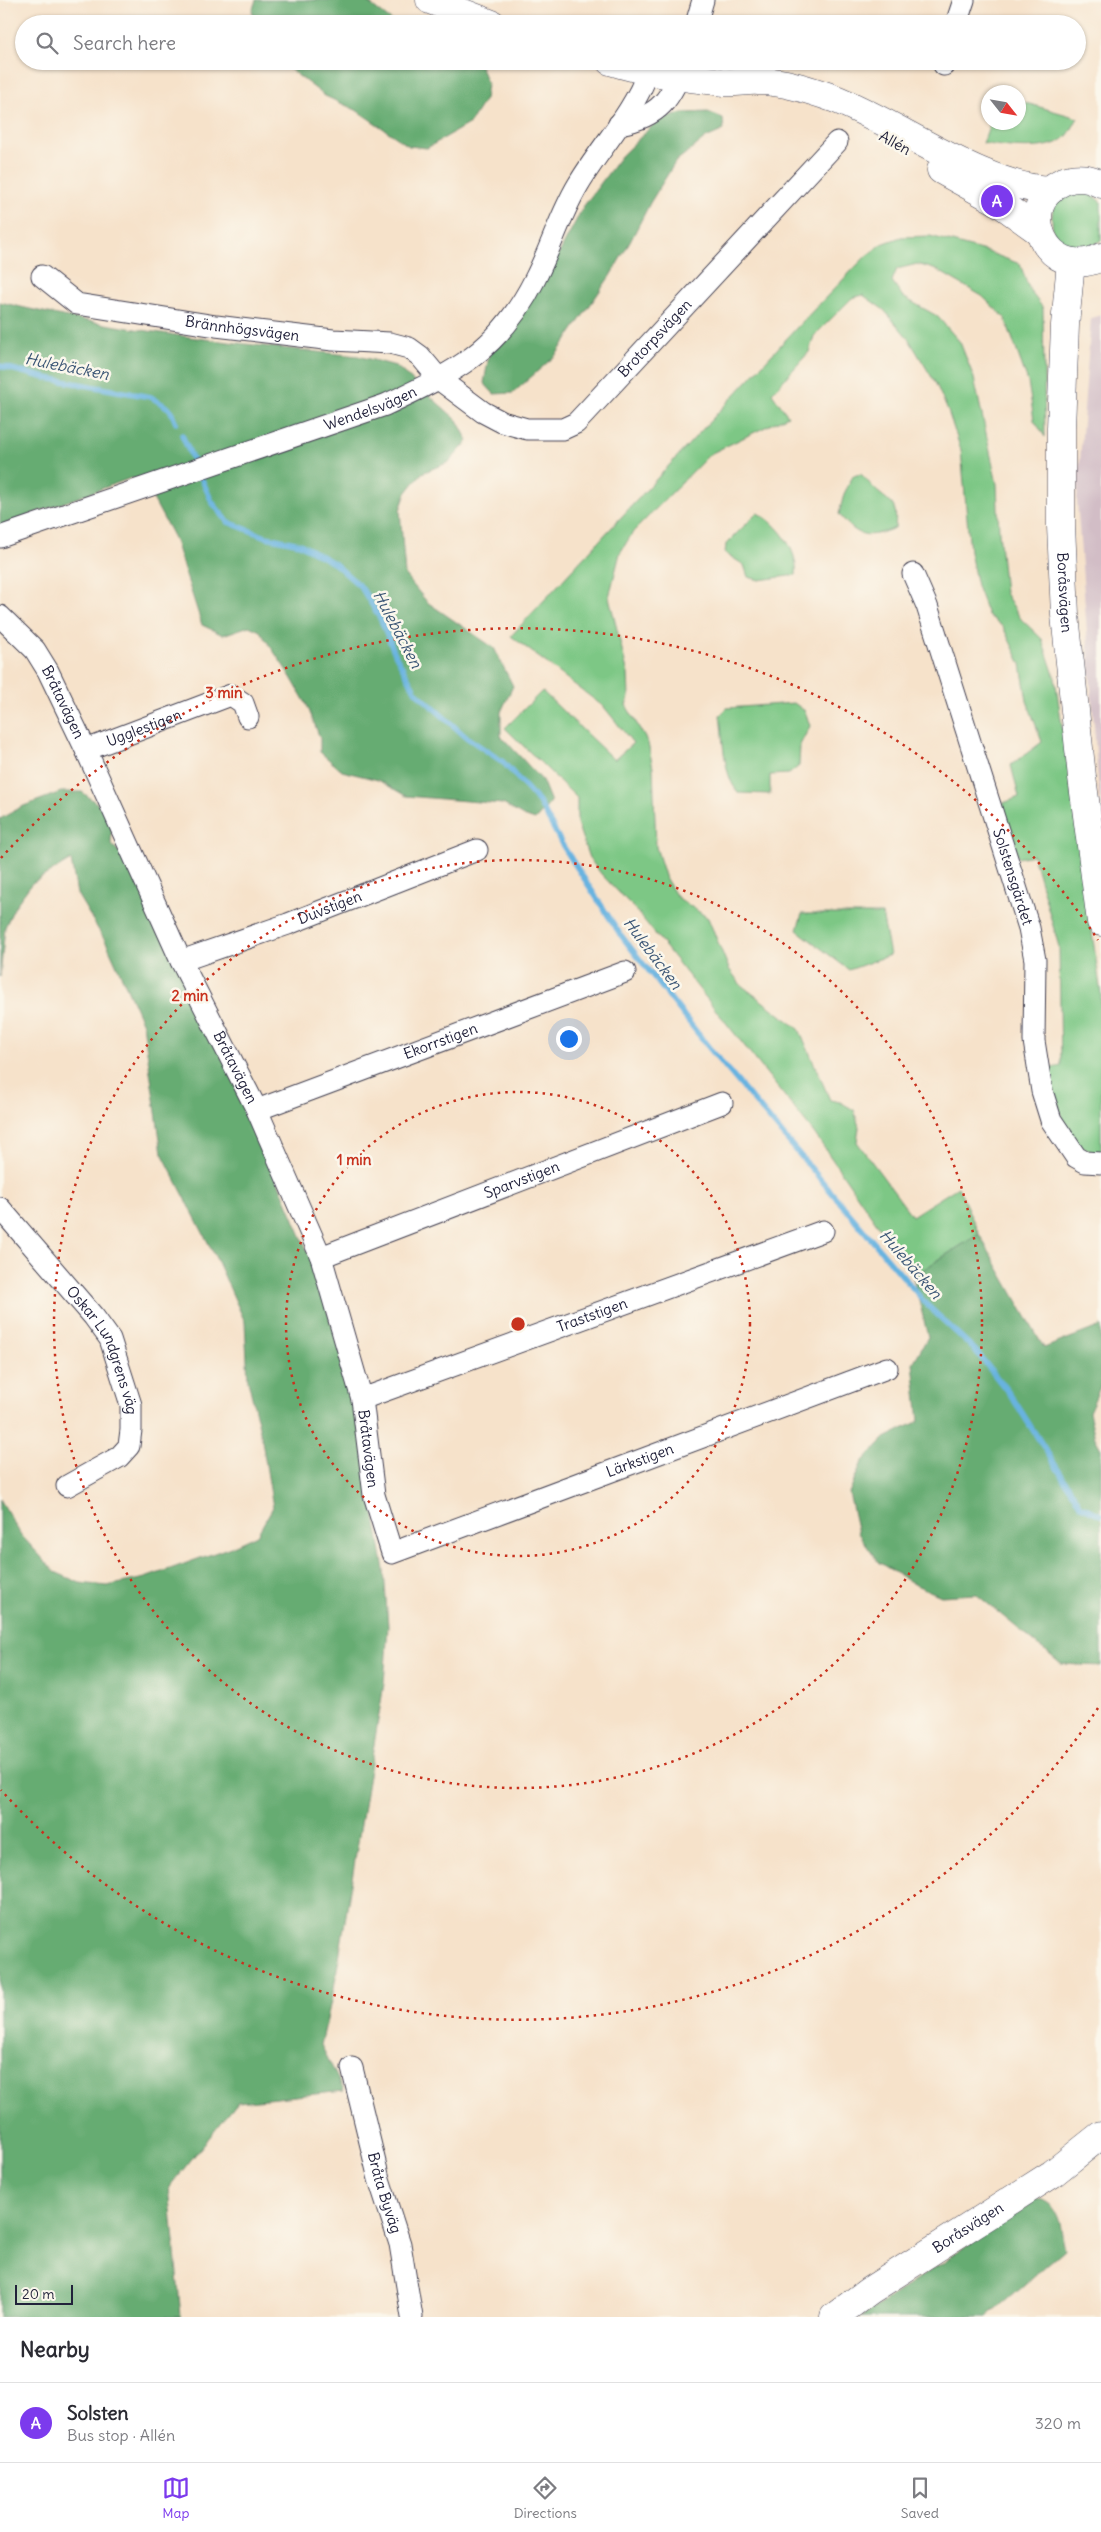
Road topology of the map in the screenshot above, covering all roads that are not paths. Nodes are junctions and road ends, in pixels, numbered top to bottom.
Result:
1 (430, 0) edge
2 (703, 0) edge
3 (964, 0) edge
4 (469, 15) edge
5 (699, 15) edge
6 (959, 15) edge
7 (641, 70) edge
8 (671, 70) edge
9 (682, 70) edge
10 (686, 70) edge
11 (648, 72) junction
12 (736, 83) junction
13 (619, 124) junction
14 (837, 142) dead end
15 (1100, 176) edge
16 (1051, 190) junction
17 (1040, 232) junction
18 (1101, 257) edge
19 (1071, 262) junction
20 (42, 276) dead end
21 (440, 380) junction
22 (0, 537) edge
23 (913, 574) dead end
24 (0, 616) edge
25 (248, 717) dead end
26 (86, 750) junction
27 (477, 850) dead end
28 (1097, 869) edge
29 (1101, 922) edge
30 (181, 961) junction
31 (625, 972) dead end
32 (722, 1103) dead end
33 (256, 1110) junction
34 (1101, 1163) edge
35 (0, 1208) edge
36 (823, 1231) dead end
37 (321, 1257) junction
38 (887, 1368) dead end
39 (362, 1399) junction
40 (68, 1486) dead end
41 (392, 1553) joint
42 (352, 2068) dead end
43 (1101, 2136) edge
44 (412, 2317) edge
45 (834, 2317) edge

1 - 4 street
2 - 5 street
3 - 6 street
7 - 11 street, Allén
8 - 11 street, Allén
9 - 13 street
10 - 12 street, Allén
11 - 13 street, Wendelsvägen
12 - 16 street, Allén
12 - 17 street, Allén
13 - 21 street, Wendelsvägen
14 - 21 street, Brotorpsvägen
15 - 16 street
16 - 17 street
17 - 19 street
18 - 19 street
19 - 28 street, Boråsvägen
20 - 21 street, Brännhögsvägen
21 - 22 street, Wendelsvägen
23 - 34 street, Solstensgärdet
24 - 26 street, Bråtavägen
25 - 26 street, Ugglestigen
26 - 30 street, Bråtavägen
27 - 30 street, Duvstigen
28 - 29 street, Boråsvägen
30 - 33 street, Bråtavägen
31 - 33 street, Ekorrstigen
32 - 37 street, Sparvstigen
33 - 37 street, Bråtavägen
35 - 40 street, Oskar Lundgrens väg
36 - 39 street, Traststigen
37 - 39 street, Bråtavägen
38 - 41 street, Lärkstigen
39 - 41 street, Bråtavägen
42 - 44 street, Bråta Byväg
43 - 45 street, Boråsvägen

